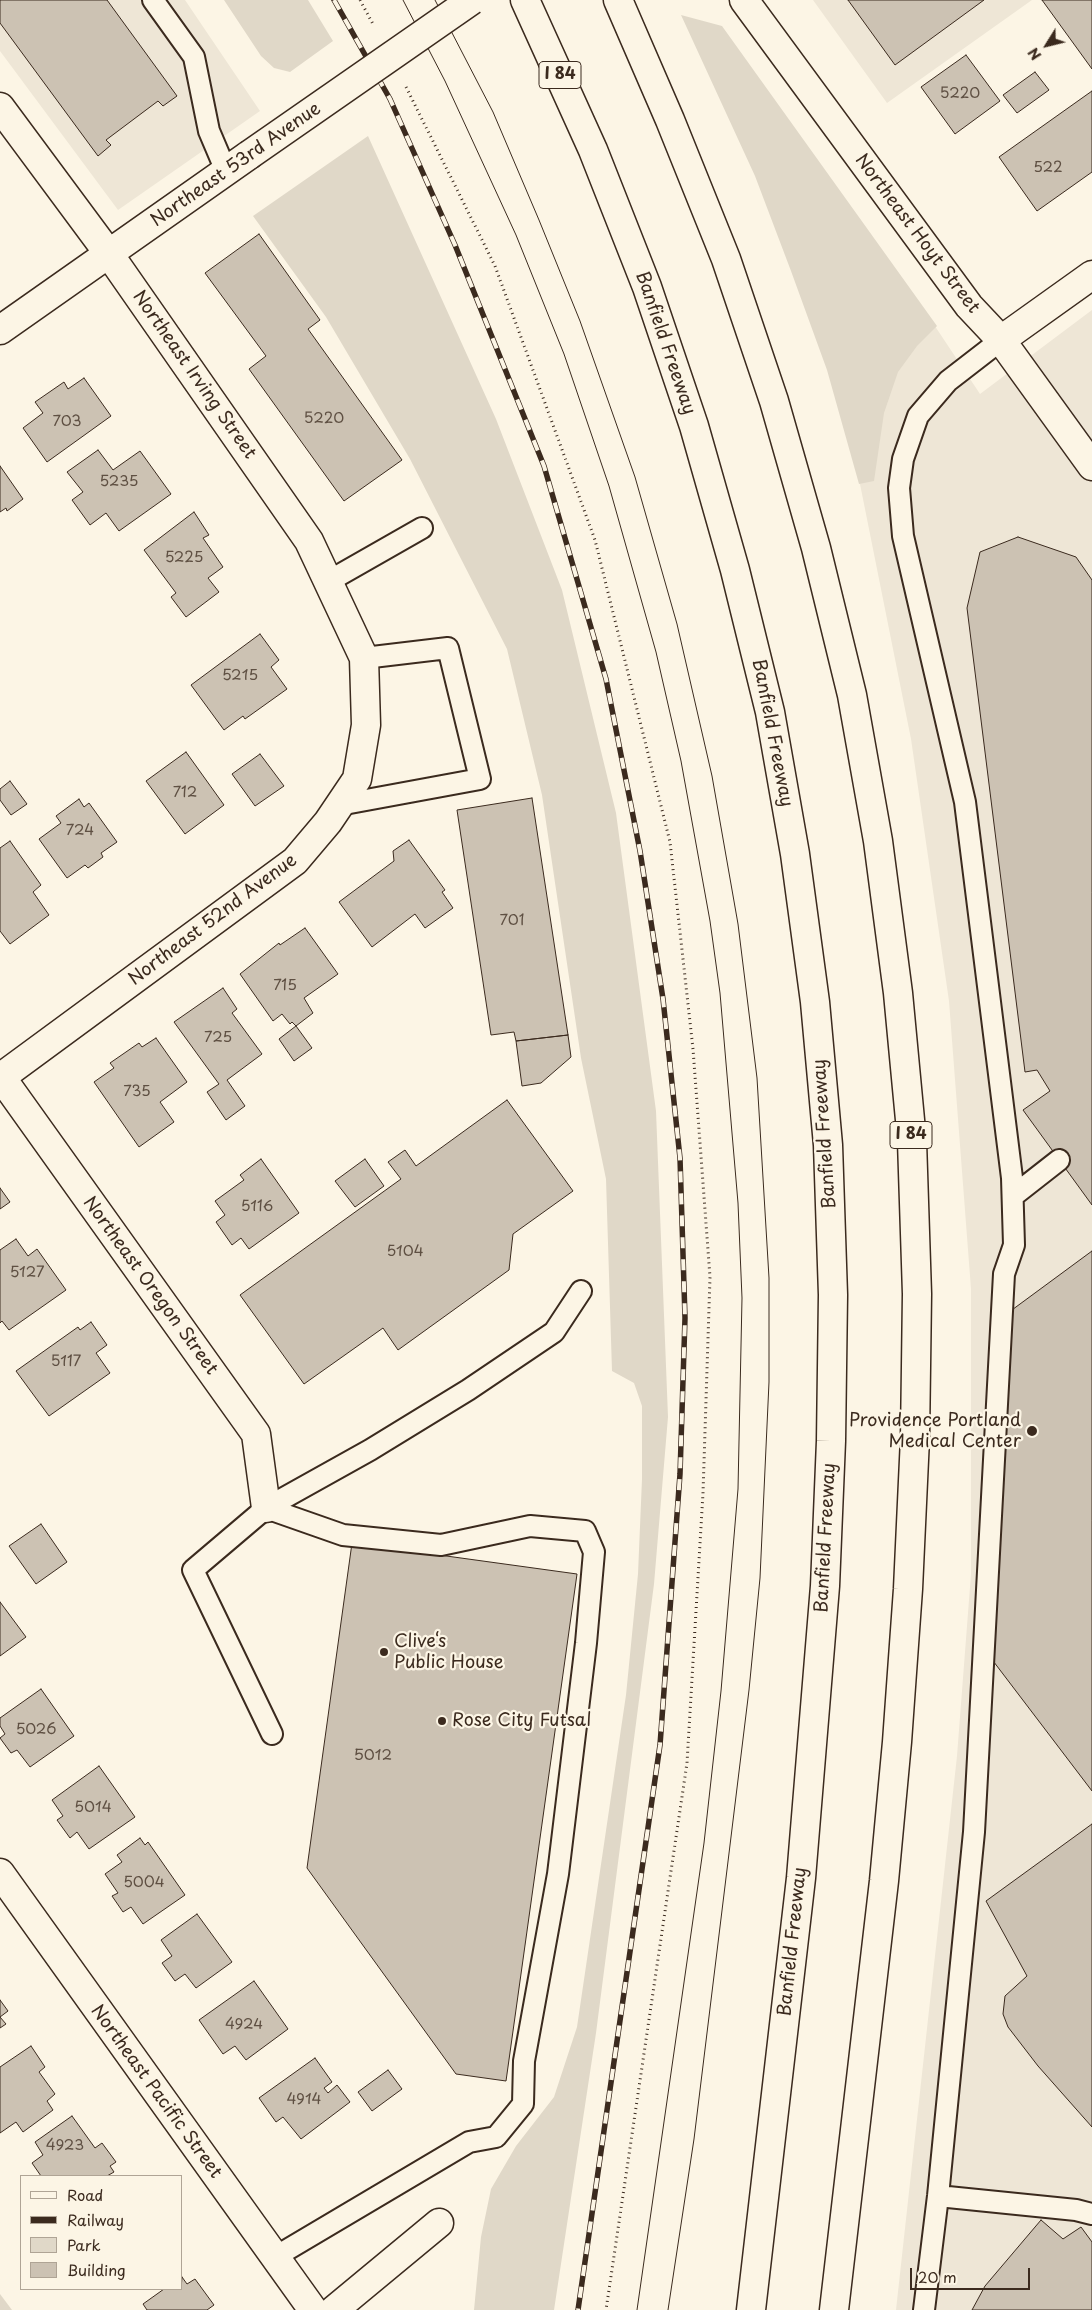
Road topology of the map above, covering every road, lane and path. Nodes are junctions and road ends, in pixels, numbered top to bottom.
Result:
1 (153, 0) edge
2 (360, 0) edge
3 (472, 0) edge
4 (525, 0) edge
5 (618, 0) edge
6 (744, 0) edge
7 (378, 35) dead end
8 (402, 79) dead end
9 (0, 107) edge
10 (226, 172) junction
11 (109, 254) junction
12 (1092, 275) edge
13 (0, 330) edge
14 (1001, 340) junction
15 (1092, 466) edge
16 (422, 528) dead end
17 (329, 581) junction
18 (364, 658) junction
19 (339, 805) junction
20 (0, 1078) edge
21 (1059, 1160) dead end
22 (1013, 1196) junction
23 (581, 1291) dead end
24 (266, 1508) junction
25 (272, 1734) dead end
26 (0, 1874) edge
27 (938, 2196) junction
28 (1092, 2214) edge
29 (439, 2223) dead end
30 (275, 2257) junction
31 (312, 2310) edge
32 (334, 2310) edge
33 (606, 2310) edge
34 (751, 2310) edge
35 (834, 2310) edge
36 (924, 2310) edge

1 - 10 lane
2 - 7 path
3 - 10 main road, Northeast 53rd Avenue, bridge
4 - 34 main road, Banfield Freeway / I 84
5 - 35 main road, I 84
6 - 14 main road, Northeast Hoyt Street
8 - 33 path
9 - 11 main road, Northeast Irving Street
10 - 11 main road, Northeast 53rd Avenue
11 - 13 main road, Northeast 53rd Avenue
11 - 17 main road, Northeast Irving Street
12 - 14 main road
14 - 15 main road, Northeast Hoyt Street
14 - 22 lane
16 - 17 lane
17 - 18 main road, Northeast Irving Street
18 - 19 main road, Northeast 52nd Avenue
18 - 19 lane
19 - 20 main road, Northeast 52nd Avenue
20 - 24 main road, Northeast Oregon Street
21 - 22 lane
22 - 27 lane
23 - 24 lane
24 - 25 lane
24 - 30 lane
26 - 30 main road, Northeast Pacific Street
27 - 28 lane
27 - 36 lane
29 - 32 main road
30 - 31 main road, Northeast Pacific Street

